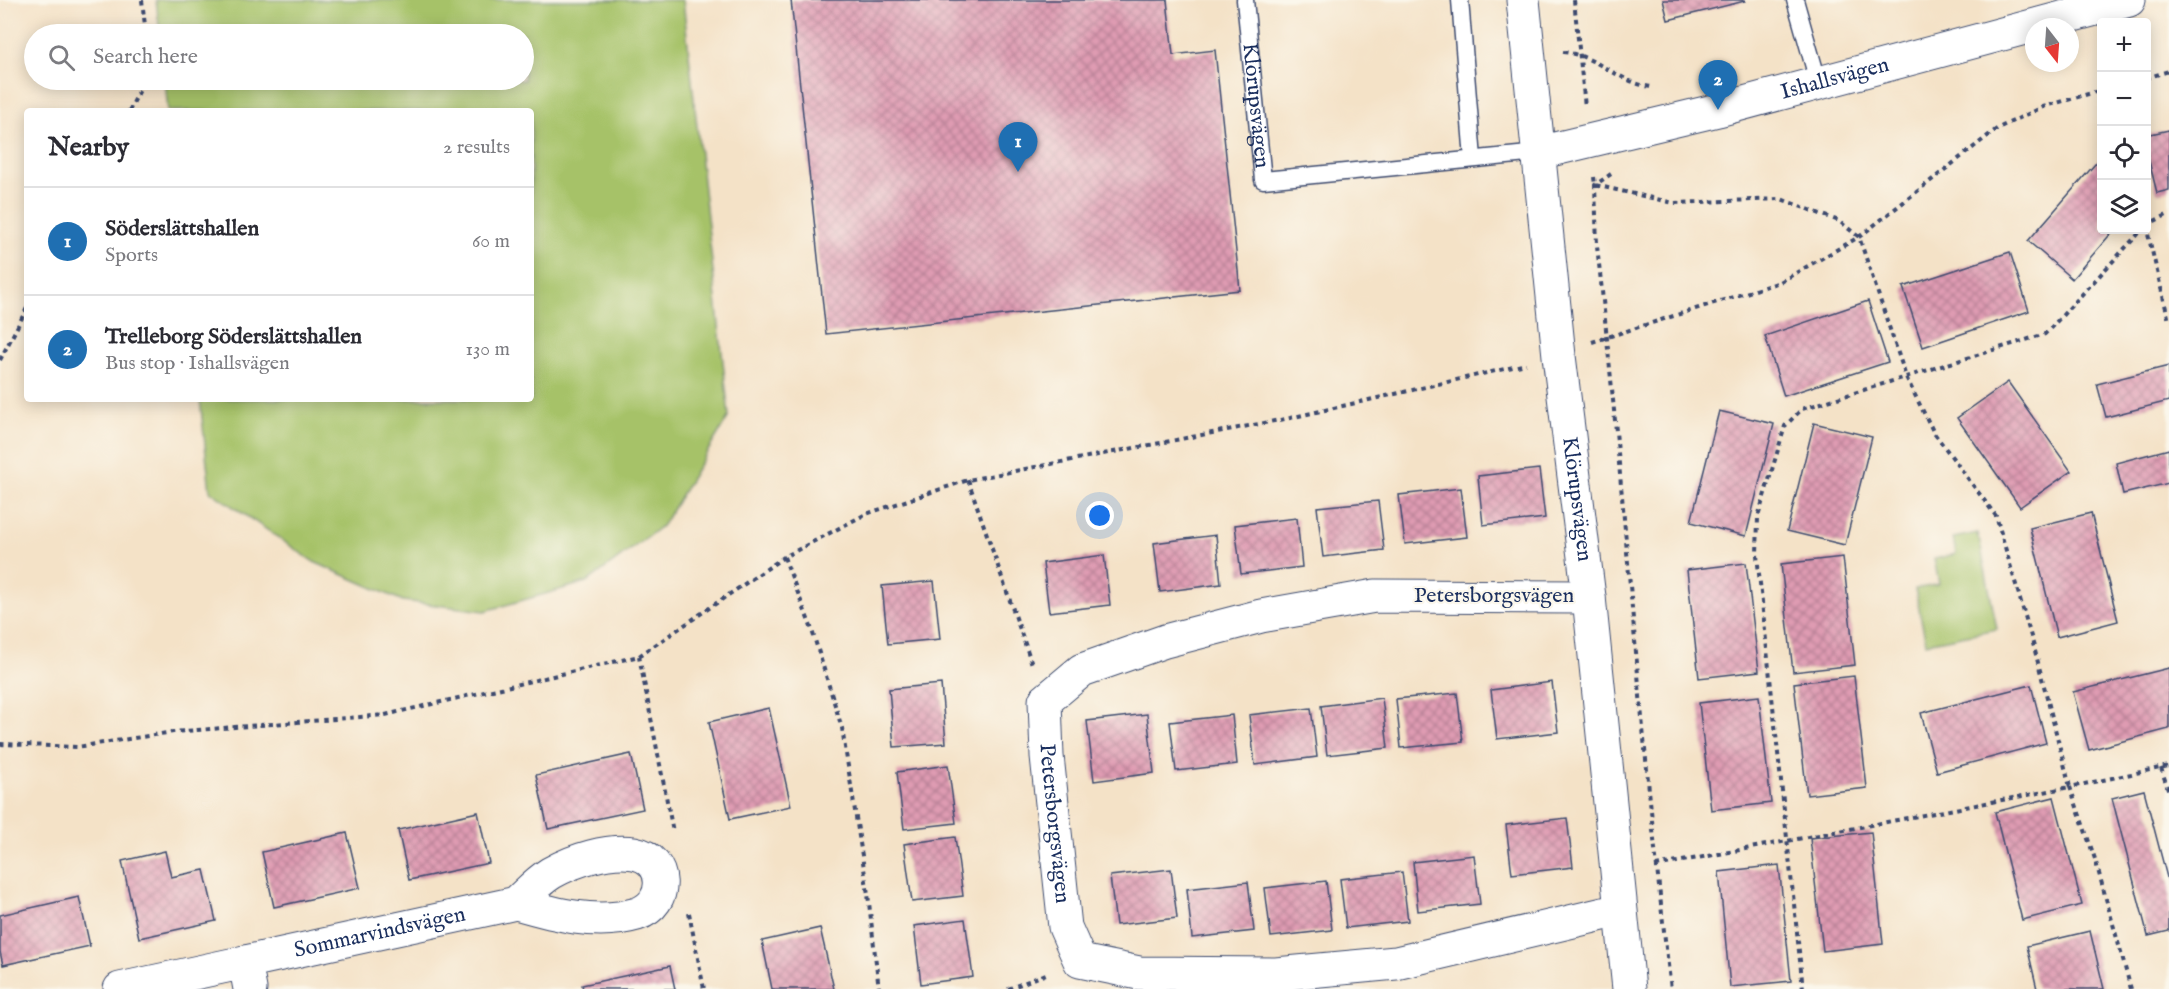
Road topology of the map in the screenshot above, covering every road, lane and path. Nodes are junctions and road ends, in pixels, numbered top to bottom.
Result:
1 (142, 0) edge
2 (1245, 0) edge
3 (1460, 0) edge
4 (1523, 0) edge
5 (1795, 0) edge
6 (2129, 0) edge
7 (145, 24) edge
8 (1528, 54) junction
9 (2169, 71) edge
10 (2151, 76) edge
11 (1818, 81) junction
12 (1656, 87) dead end
13 (140, 90) edge
14 (2097, 91) edge
15 (131, 108) edge
16 (1538, 153) junction
17 (1473, 159) junction
18 (1595, 185) dead end
19 (2169, 214) edge
20 (2151, 223) edge
21 (2138, 234) edge
22 (2148, 234) edge
23 (1859, 237) junction
24 (24, 314) edge
25 (2169, 321) edge
26 (1607, 335) junction
27 (1559, 356) junction
28 (0, 360) edge
29 (1906, 377) junction
30 (968, 480) junction
31 (784, 557) junction
32 (1589, 597) junction
33 (639, 656) junction
34 (1045, 700) junction
35 (0, 744) edge
36 (2169, 766) edge
37 (2161, 768) junction
38 (2070, 787) junction
39 (2169, 792) edge
40 (674, 840) dead end
41 (1786, 840) junction
42 (1656, 866) junction
43 (516, 903) dead end
44 (688, 909) dead end
45 (1620, 910) junction
46 (248, 975) edge
47 (120, 989) edge
48 (704, 989) edge
49 (879, 989) edge
50 (1629, 989) edge
51 (1671, 989) edge
52 (1803, 989) edge
53 (2131, 989) edge

1 - 7 path
2 - 17 lane, Klörupsvägen
3 - 17 lane
4 - 8 street, Klörupsvägen
5 - 11 lane
6 - 11 street, Ishallsvägen
8 - 12 path
8 - 16 street, Klörupsvägen
9 - 10 path
11 - 16 street, Ishallsvägen
13 - 15 path
14 - 23 path
16 - 17 lane, Klörupsvägen
16 - 27 street, Klörupsvägen
18 - 26 path
19 - 20 path
21 - 29 path
22 - 25 path
23 - 26 path
23 - 29 path
24 - 28 path
26 - 27 path
26 - 42 path
27 - 30 path
27 - 32 street, Klörupsvägen
29 - 38 path
29 - 41 path
30 - 31 path
30 - 34 path
31 - 33 path
31 - 49 path
32 - 34 street, Petersborgsvägen
32 - 45 street, Klörupsvägen
33 - 35 path
33 - 40 path
34 - 45 street, Petersborgsvägen
36 - 37 path
37 - 38 path
37 - 39 path
38 - 41 path
38 - 53 path
41 - 42 path
41 - 52 path
42 - 51 path
43 - 46 street, Sommarvindsvägen
44 - 48 path
45 - 50 street, Klörupsvägen
46 - 47 street, Sommarvindsvägen

